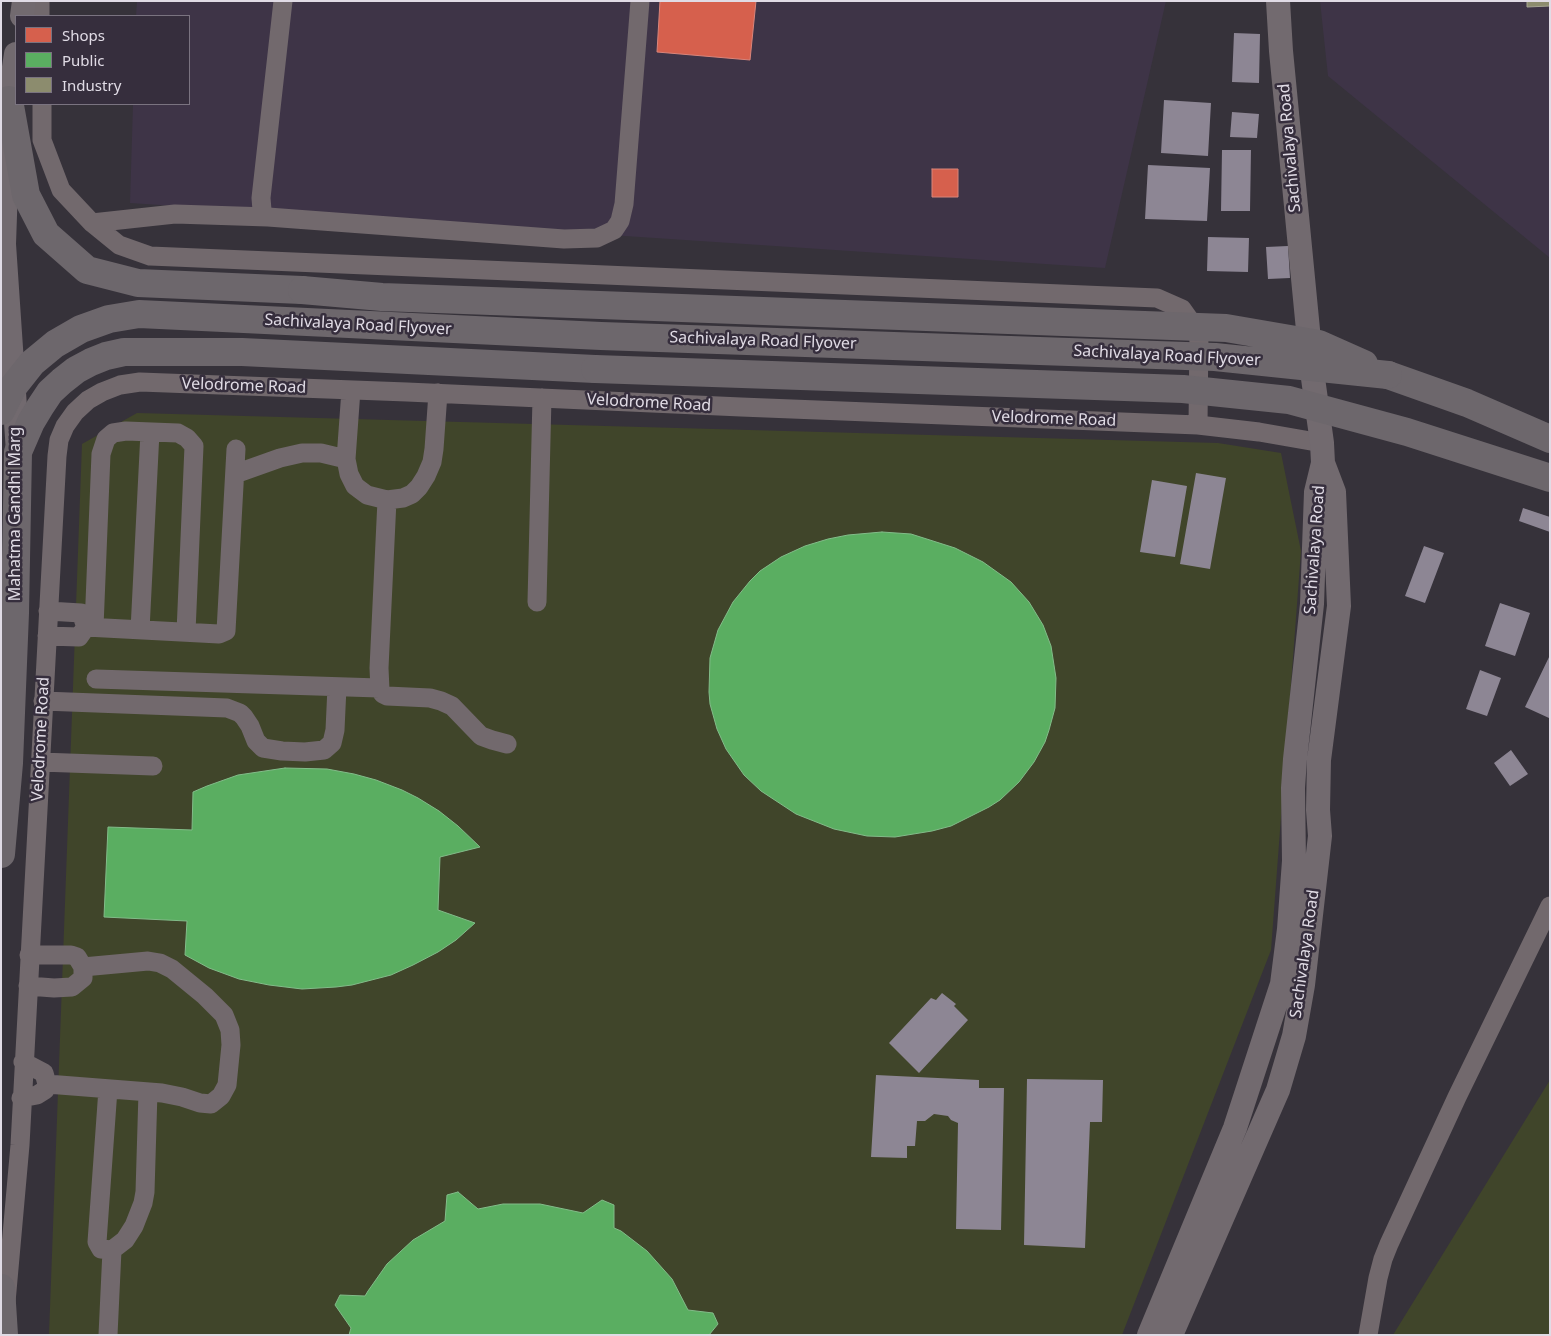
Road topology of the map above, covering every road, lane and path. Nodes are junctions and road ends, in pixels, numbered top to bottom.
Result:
1 (24, 1) edge
2 (40, 1) edge
3 (283, 1) edge
4 (640, 1) edge
5 (1278, 1) edge
6 (22, 15) edge
7 (40, 15) edge
8 (15, 61) edge
9 (9, 100) junction
10 (42, 105) edge
11 (268, 217) junction
12 (92, 223) junction
13 (1388, 375) junction
14 (351, 390) junction
15 (438, 393) junction
16 (542, 398) junction
17 (1, 410) edge
18 (1198, 425) junction
19 (150, 432) junction
20 (1550, 439) edge
21 (236, 449) dead end
22 (18, 452) junction
23 (1323, 453) junction
24 (346, 459) junction
25 (235, 474) junction
26 (1550, 478) edge
27 (387, 500) junction
28 (537, 602) dead end
29 (48, 611) junction
30 (90, 627) junction
31 (140, 630) junction
32 (186, 632) junction
33 (47, 636) junction
34 (96, 678) dead end
35 (337, 687) junction
36 (380, 688) junction
37 (43, 701) junction
38 (507, 744) dead end
39 (40, 762) junction
40 (153, 766) dead end
41 (1293, 788) junction
42 (1318, 789) junction
43 (1, 854) edge
44 (1550, 906) edge
45 (29, 955) junction
46 (84, 966) junction
47 (28, 986) junction
48 (23, 1062) junction
49 (47, 1084) junction
50 (108, 1089) junction
51 (148, 1092) junction
52 (21, 1098) junction
53 (112, 1250) junction
54 (1, 1288) edge
55 (4, 1331) edge
56 (108, 1335) edge
57 (1149, 1335) edge
58 (1170, 1335) edge
59 (1368, 1335) edge

1 - 6 main road
2 - 7 street
3 - 11 street
4 - 11 street
5 - 23 main road, Sachivalaya Road
8 - 9 main road, Mahatma Gandhi Marg
9 - 13 highway, bridge
9 - 22 main road, Mahatma Gandhi Marg
10 - 12 street
11 - 12 street
12 - 18 street
13 - 17 highway, Sachivalaya Road Flyover, bridge
13 - 20 highway, Sachivalaya Road Flyover
14 - 15 street, Velodrome Road
14 - 24 street
14 - 29 street, Velodrome Road
15 - 16 street, Velodrome Road
15 - 27 street
16 - 18 street, Velodrome Road
16 - 28 street
18 - 23 street, Velodrome Road
19 - 30 street
19 - 31 street
19 - 32 street
21 - 25 street
22 - 26 highway, Sachivalaya Road Flyover, bridge
22 - 43 highway, Mahatma Gandhi Marg
23 - 41 main road, Sachivalaya Road
23 - 42 main road, Sachivalaya Road
24 - 25 street
24 - 27 street
25 - 32 street
27 - 36 street
29 - 30 street
29 - 33 street, Velodrome Road
30 - 31 street
30 - 33 street
31 - 32 street
33 - 37 street, Velodrome Road
34 - 35 street
35 - 36 street
35 - 37 street
36 - 38 street
37 - 39 street, Velodrome Road
39 - 40 street
39 - 45 street, Velodrome Road
41 - 42 main road
41 - 57 main road, Sachivalaya Road
42 - 58 main road, Sachivalaya Road
44 - 59 street
45 - 46 street
45 - 47 street, Velodrome Road
46 - 47 street
46 - 51 street
47 - 48 street, Velodrome Road
48 - 49 street
48 - 52 street, Velodrome Road
49 - 50 street
49 - 52 street
50 - 51 street
50 - 53 street
51 - 53 street
52 - 55 street, Velodrome Road
53 - 56 street
54 - 55 highway

